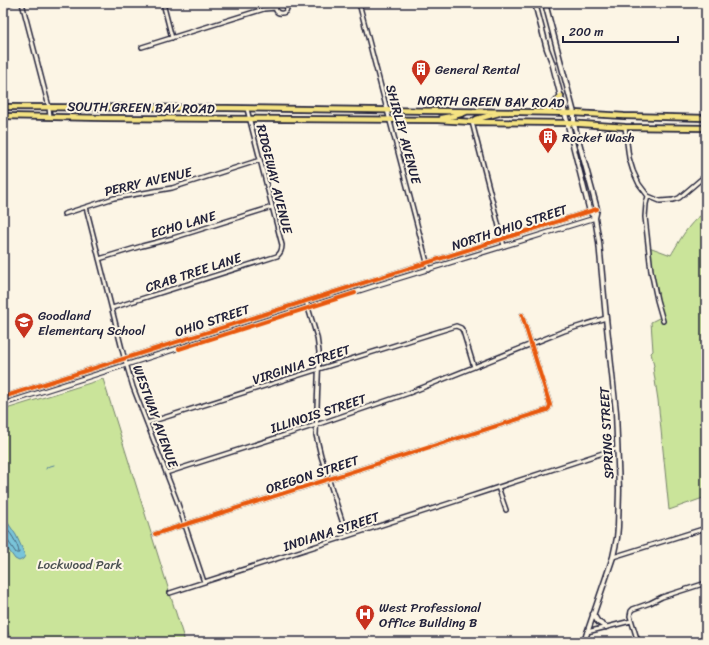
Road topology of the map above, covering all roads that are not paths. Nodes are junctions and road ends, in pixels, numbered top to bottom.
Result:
1 (12, 3) edge
2 (22, 3) edge
3 (163, 3) edge
4 (278, 3) edge
5 (285, 3) edge
6 (359, 3) edge
7 (535, 3) edge
8 (545, 3) edge
9 (3, 6) edge
10 (276, 8) junction
11 (172, 38) junction
12 (142, 47) dead end
13 (561, 96) junction
14 (3, 106) edge
15 (49, 107) junction
16 (247, 109) junction
17 (276, 109) joint
18 (387, 110) junction
19 (468, 111) junction
20 (502, 112) junction
21 (541, 112) junction
22 (574, 112) junction
23 (565, 113) junction
24 (3, 116) edge
25 (50, 117) junction
26 (706, 118) edge
27 (250, 119) junction
28 (279, 119) joint
29 (390, 120) junction
30 (438, 120) junction
31 (472, 122) junction
32 (567, 123) junction
33 (574, 124) junction
34 (625, 127) junction
35 (706, 128) edge
36 (260, 160) junction
37 (706, 175) edge
38 (648, 196) junction
39 (86, 207) junction
40 (272, 207) junction
41 (597, 210) junction
42 (590, 212) junction
43 (64, 214) dead end
44 (568, 218) junction
45 (595, 218) junction
46 (546, 225) junction
47 (570, 225) junction
48 (550, 232) junction
49 (502, 239) junction
50 (504, 246) junction
51 (280, 254) joint
52 (99, 259) junction
53 (427, 263) junction
54 (429, 270) junction
55 (382, 277) junction
56 (384, 283) junction
57 (344, 289) junction
58 (346, 296) junction
59 (306, 301) junction
60 (112, 308) junction
61 (308, 308) junction
62 (522, 315) dead end
63 (606, 318) junction
64 (245, 320) junction
65 (663, 321) dead end
66 (247, 327) junction
67 (191, 338) junction
68 (193, 344) junction
69 (531, 345) junction
70 (125, 359) junction
71 (127, 365) junction
72 (474, 367) junction
73 (319, 369) junction
74 (3, 397) edge
75 (3, 404) edge
76 (147, 423) junction
77 (317, 424) junction
78 (617, 449) junction
79 (166, 473) junction
80 (328, 480) junction
81 (498, 487) junction
82 (506, 510) dead end
83 (185, 525) junction
84 (706, 528) edge
85 (155, 534) dead end
86 (347, 536) junction
87 (612, 557) junction
88 (204, 582) junction
89 (706, 583) edge
90 (170, 593) dead end
91 (593, 614) junction
92 (631, 621) junction
93 (606, 627) junction
94 (588, 632) junction
95 (706, 639) edge
96 (584, 642) edge
97 (638, 642) edge
98 (697, 642) edge

1 - 9 street
2 - 15 street
3 - 11 street
4 - 10 street
5 - 10 street
6 - 18 street, SHIRLEY AVENUE
7 - 13 main road
8 - 22 main road, SPRING STREET
10 - 11 street
11 - 12 street
13 - 21 main road
13 - 23 main road
14 - 15 main road, SOUTH GREEN BAY ROAD
15 - 16 main road, SOUTH GREEN BAY ROAD
15 - 25 street
16 - 17 main road, SOUTH GREEN BAY ROAD
16 - 27 street, RIDGEWAY AVENUE
17 - 18 main road, NORTH GREEN BAY ROAD
18 - 19 main road, NORTH GREEN BAY ROAD
18 - 29 street, SHIRLEY AVENUE
19 - 20 main road, NORTH GREEN BAY ROAD
19 - 30 main road
20 - 21 main road, NORTH GREEN BAY ROAD
20 - 31 main road
21 - 23 main road, NORTH GREEN BAY ROAD
22 - 23 main road, NORTH GREEN BAY ROAD
22 - 26 main road, NORTH GREEN BAY ROAD
22 - 33 main road, SPRING STREET
23 - 32 main road
24 - 25 main road, SOUTH GREEN BAY ROAD
25 - 27 main road, SOUTH GREEN BAY ROAD
27 - 28 main road, SOUTH GREEN BAY ROAD
27 - 36 street, RIDGEWAY AVENUE
28 - 29 main road, NORTH GREEN BAY ROAD
29 - 30 main road, NORTH GREEN BAY ROAD
29 - 53 street, SHIRLEY AVENUE
30 - 31 main road, NORTH GREEN BAY ROAD
31 - 32 main road, NORTH GREEN BAY ROAD
31 - 49 street
32 - 33 main road, NORTH GREEN BAY ROAD
32 - 42 main road
33 - 34 main road, NORTH GREEN BAY ROAD
33 - 41 main road, SPRING STREET
34 - 35 main road, NORTH GREEN BAY ROAD
34 - 38 street
36 - 39 street, PERRY AVENUE
36 - 40 street, RIDGEWAY AVENUE
37 - 38 street
38 - 65 street
39 - 43 street, PERRY AVENUE
39 - 52 street, WESTWAY AVENUE
40 - 51 street, RIDGEWAY AVENUE
40 - 52 street, ECHO LANE
41 - 42 street, NORTH OHIO STREET
41 - 45 main road, SPRING STREET
42 - 44 street, NORTH OHIO STREET
42 - 45 main road
44 - 46 street, NORTH OHIO STREET
44 - 47 street
45 - 47 street, NORTH OHIO STREET
45 - 63 main road, SPRING STREET
46 - 48 street
46 - 49 street, NORTH OHIO STREET
47 - 48 street, NORTH OHIO STREET
48 - 50 street, NORTH OHIO STREET
49 - 50 street
49 - 53 street, NORTH OHIO STREET
50 - 54 street, NORTH OHIO STREET
51 - 60 street, CRAB TREE LANE
52 - 60 street, WESTWAY AVENUE
53 - 54 street, SHIRLEY AVENUE
53 - 55 street, OHIO STREET
54 - 56 street, OHIO STREET
55 - 56 street
55 - 57 street, OHIO STREET
56 - 58 street, OHIO STREET
57 - 58 street
57 - 59 street, OHIO STREET
58 - 61 street, OHIO STREET
59 - 61 street
59 - 64 street, OHIO STREET
60 - 70 street, WESTWAY AVENUE
61 - 66 street, OHIO STREET
61 - 73 street
62 - 69 street
63 - 69 street, ILLINOIS STREET
63 - 78 main road, SPRING STREET
64 - 66 street
64 - 67 street, OHIO STREET
66 - 68 street, OHIO STREET
67 - 68 street
67 - 70 street, OHIO STREET
68 - 71 street, OHIO STREET
69 - 72 street, ILLINOIS STREET
69 - 80 street, OREGON STREET
70 - 71 street, WESTWAY AVENUE
70 - 74 street, OHIO STREET
71 - 75 street, OHIO STREET
71 - 76 street, WESTWAY AVENUE
72 - 73 street, VIRGINIA STREET
72 - 77 street, ILLINOIS STREET
73 - 76 street, VIRGINIA STREET
73 - 77 street
76 - 79 street, WESTWAY AVENUE
77 - 79 street, ILLINOIS STREET
77 - 80 street
78 - 81 street, INDIANA STREET
78 - 87 main road, SPRING STREET
79 - 83 street, WESTWAY AVENUE
80 - 83 street, OREGON STREET
80 - 86 street
81 - 82 street
81 - 86 street, INDIANA STREET
83 - 85 street, OREGON STREET
83 - 88 street, WESTWAY AVENUE
84 - 87 street
86 - 88 street, INDIANA STREET
87 - 91 main road, SPRING STREET
88 - 90 street, INDIANA STREET
89 - 92 street
91 - 93 main road
91 - 94 main road, SPRING STREET
92 - 93 street
92 - 97 street
93 - 94 street
94 - 96 main road, SPRING STREET
95 - 98 street

